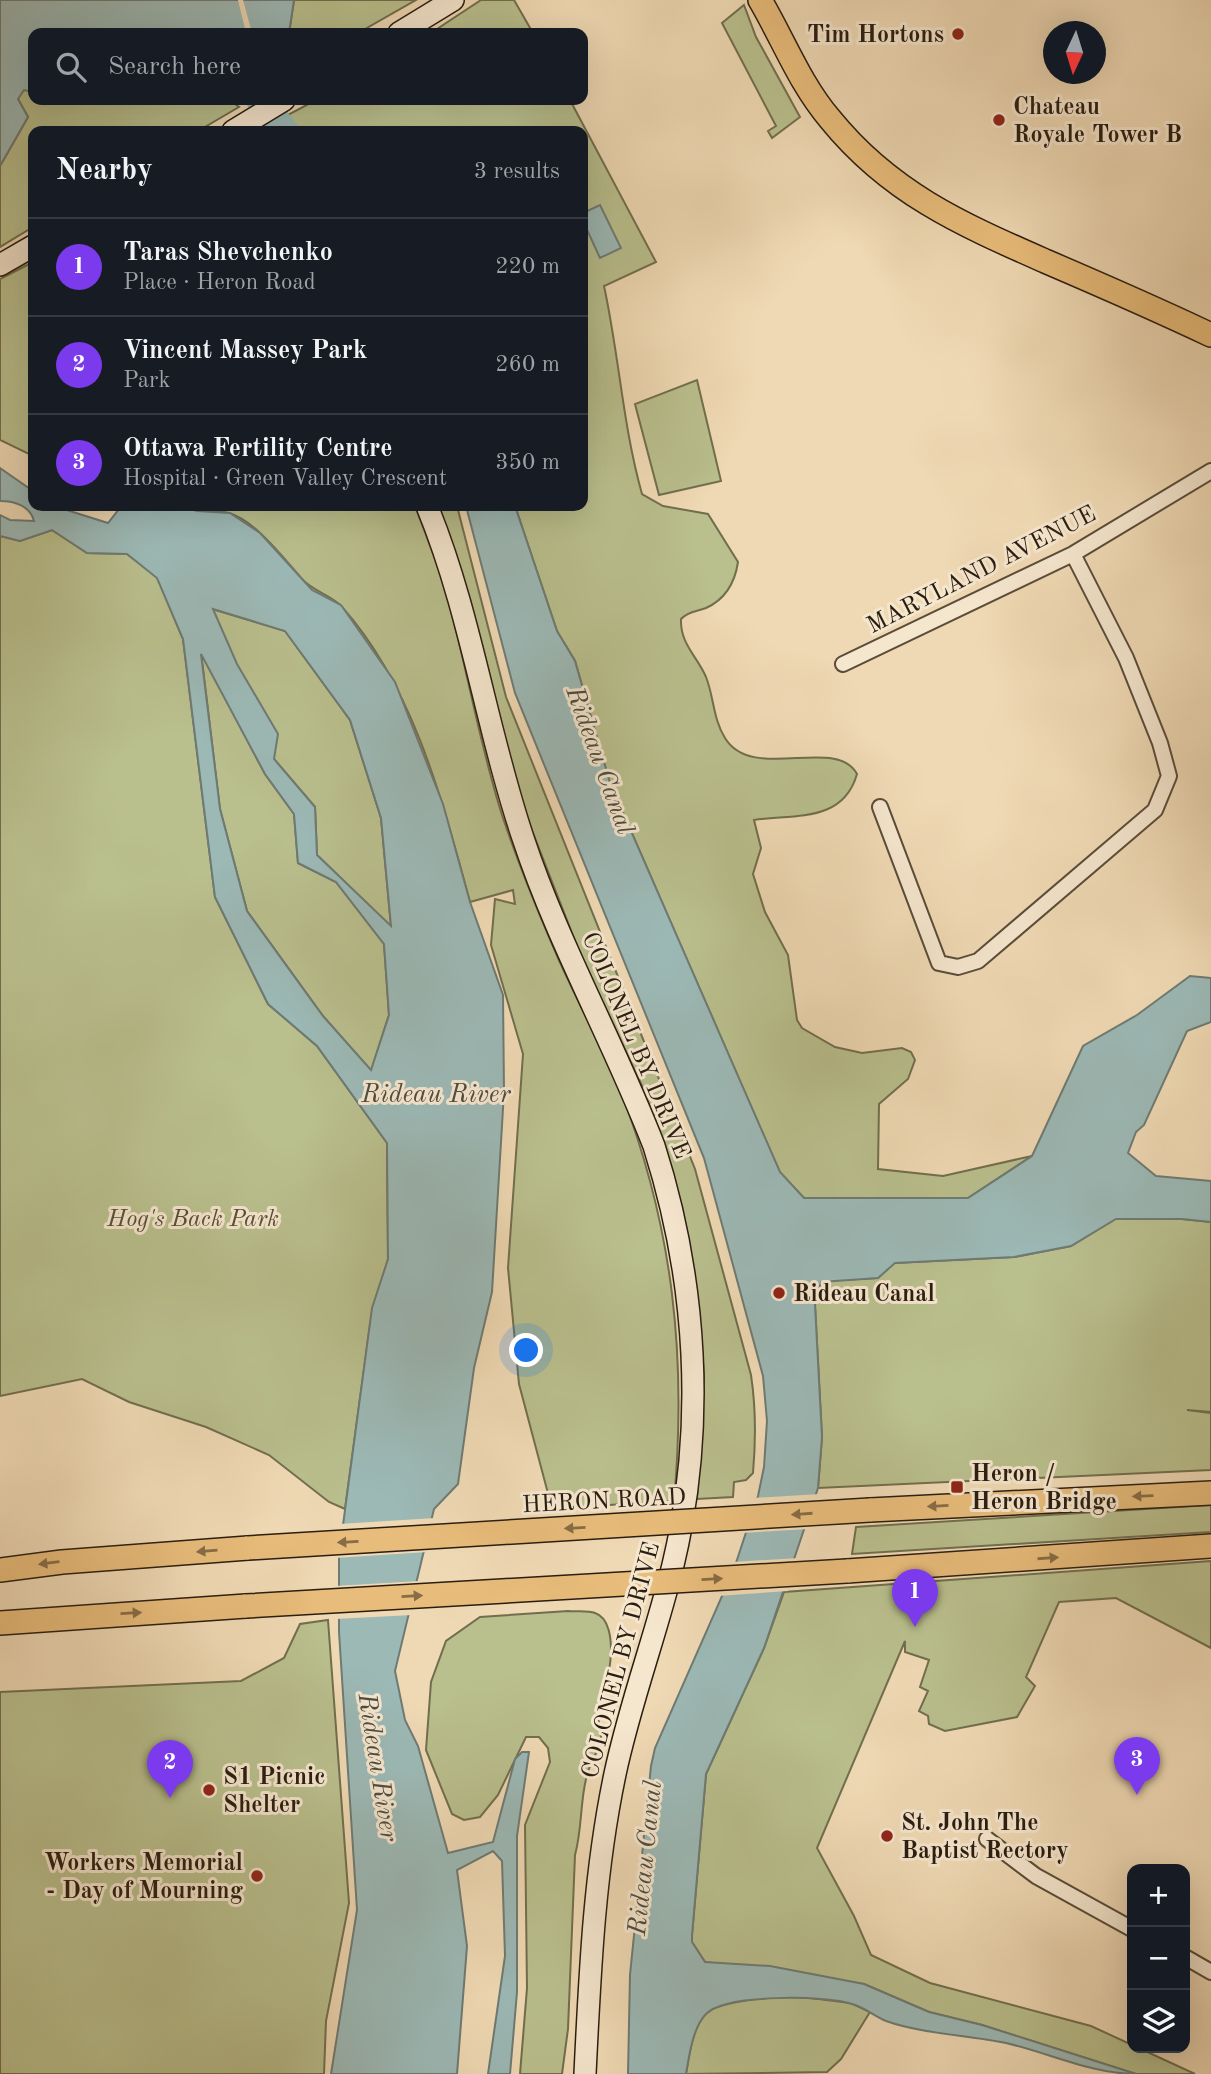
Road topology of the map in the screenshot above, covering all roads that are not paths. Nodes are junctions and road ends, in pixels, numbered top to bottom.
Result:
1 (453, 0) edge
2 (760, 0) edge
3 (774, 0) edge
4 (407, 28) edge
5 (777, 28) junction
6 (276, 105) edge
7 (242, 126) edge
8 (28, 249) edge
9 (0, 265) edge
10 (1211, 335) edge
11 (1211, 471) edge
12 (429, 511) edge
13 (1073, 554) junction
14 (843, 664) dead end
15 (880, 807) dead end
16 (1211, 1493) edge
17 (1211, 1546) edge
18 (0, 1570) edge
19 (0, 1623) edge
20 (987, 1839) dead end
21 (1128, 1927) edge
22 (1190, 1960) edge
23 (1211, 1972) edge
24 (586, 2074) edge

1 - 4 main road
2 - 5 main road
3 - 5 main road
5 - 10 main road
6 - 7 main road
8 - 9 main road
11 - 13 street, MARYLAND AVENUE
12 - 24 main road, COLONEL BY DRIVE
13 - 14 street, MARYLAND AVENUE
13 - 15 street
16 -> 18 main road, HERON ROAD, bridge
19 -> 17 main road, bridge
20 - 21 street
22 - 23 street

